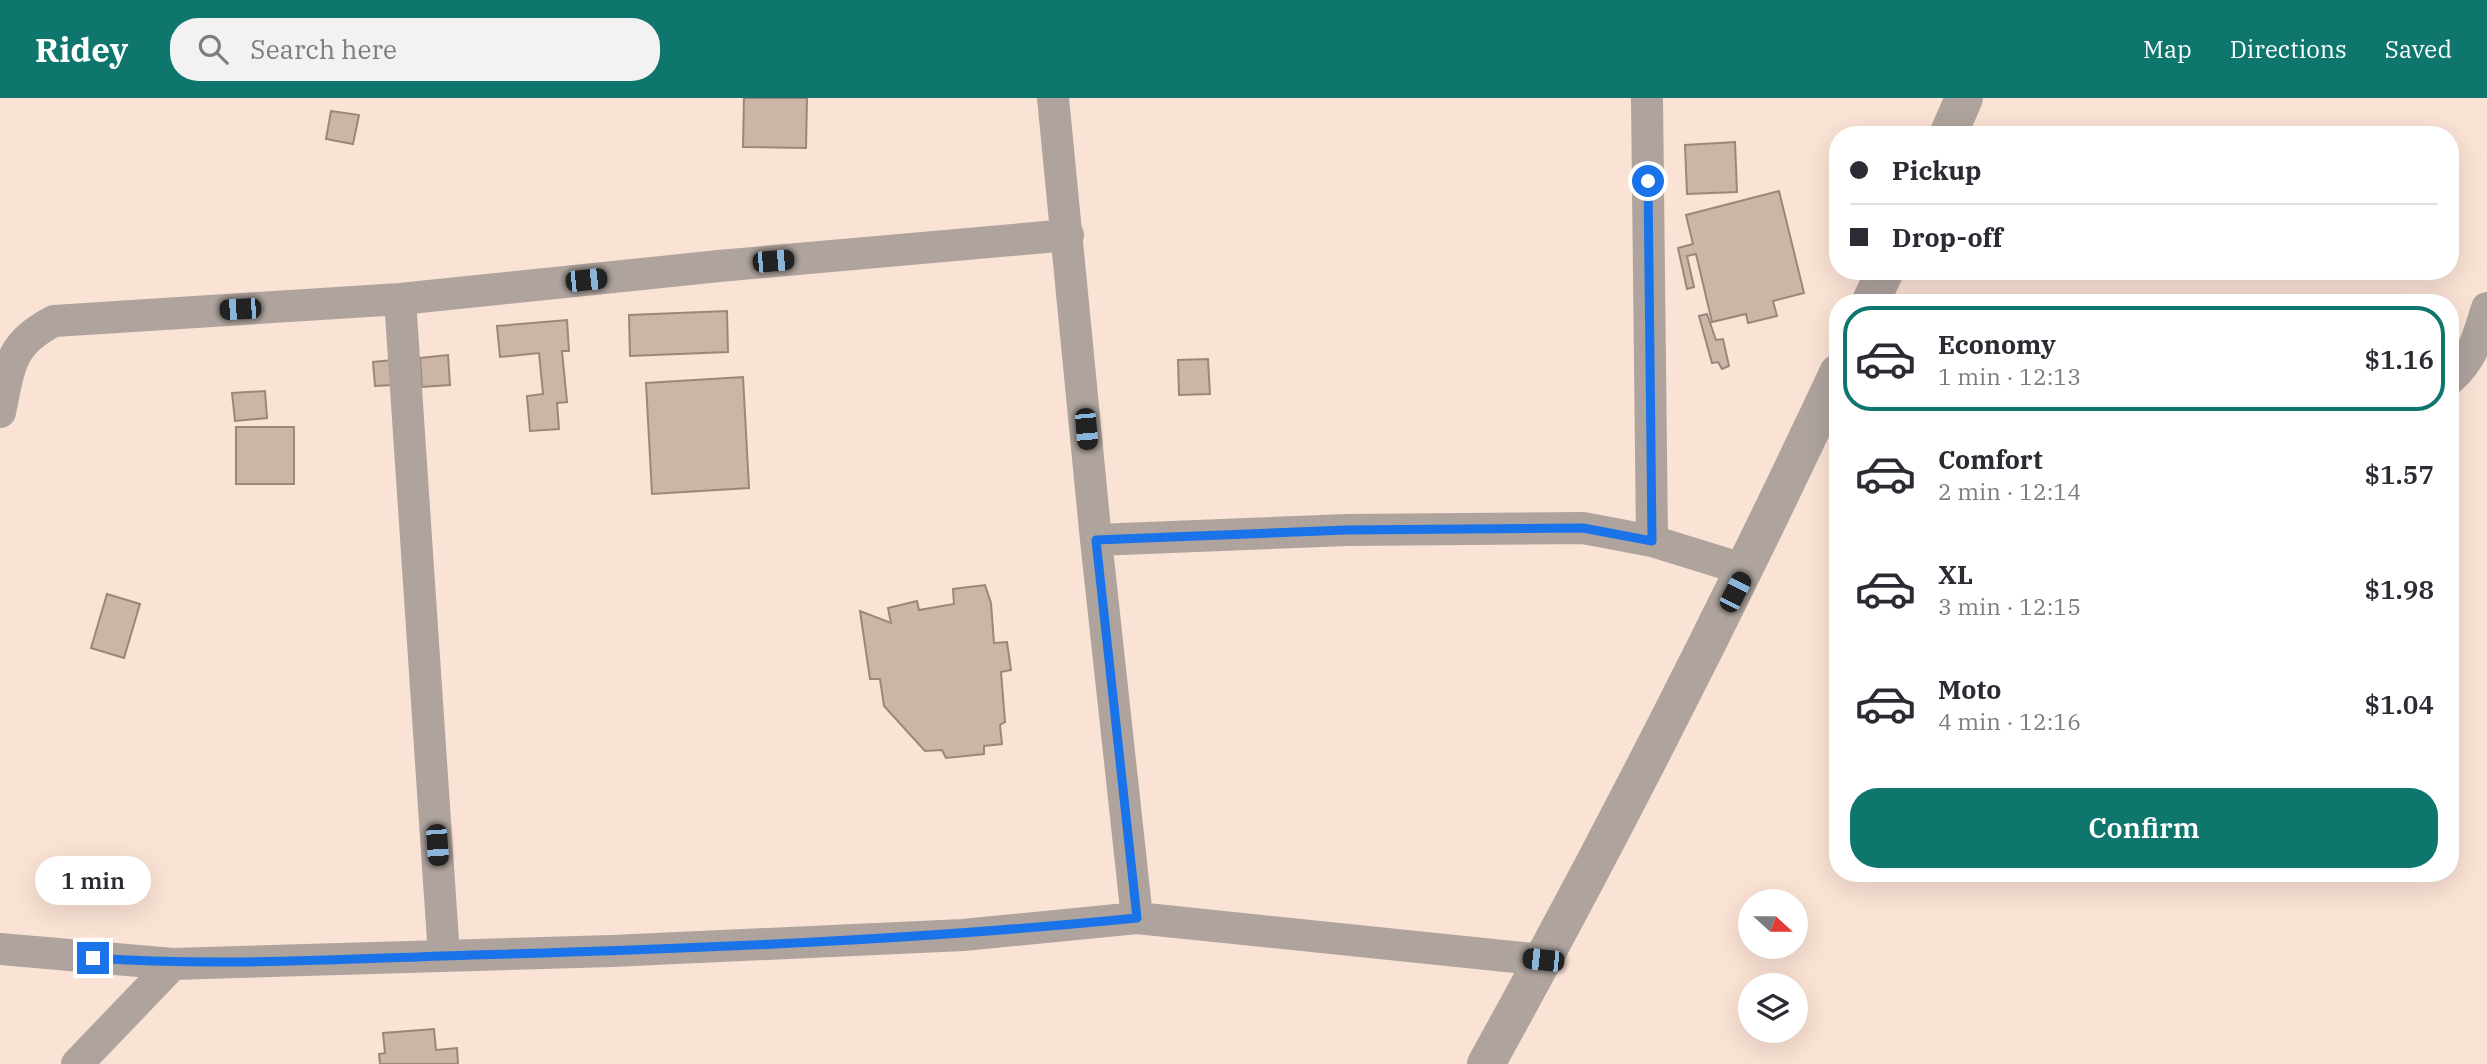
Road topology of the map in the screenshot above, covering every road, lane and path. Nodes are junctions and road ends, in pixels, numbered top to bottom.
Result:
1 (1053, 98) edge
2 (1647, 98) edge
3 (1964, 98) edge
4 (1952, 126) edge
5 (1068, 235) junction
6 (400, 299) junction
7 (2487, 308) edge
8 (2459, 371) edge
9 (1829, 392) edge
10 (0, 412) edge
11 (1096, 540) junction
12 (1652, 541) junction
13 (1746, 570) junction
14 (1137, 918) junction
15 (0, 950) edge
16 (444, 956) junction
17 (1543, 960) junction
18 (173, 964) junction
19 (77, 1064) edge
20 (1486, 1064) edge

1 - 5 street
2 - 12 street
3 - 4 street
5 - 6 street
5 - 11 street
6 - 10 street
6 - 16 street
7 - 8 street
9 - 13 street
11 - 12 street
11 - 14 street
12 - 13 street
13 - 17 street
14 - 16 street
14 - 17 street
15 - 18 street
16 - 18 street
17 - 20 street
18 - 19 street

